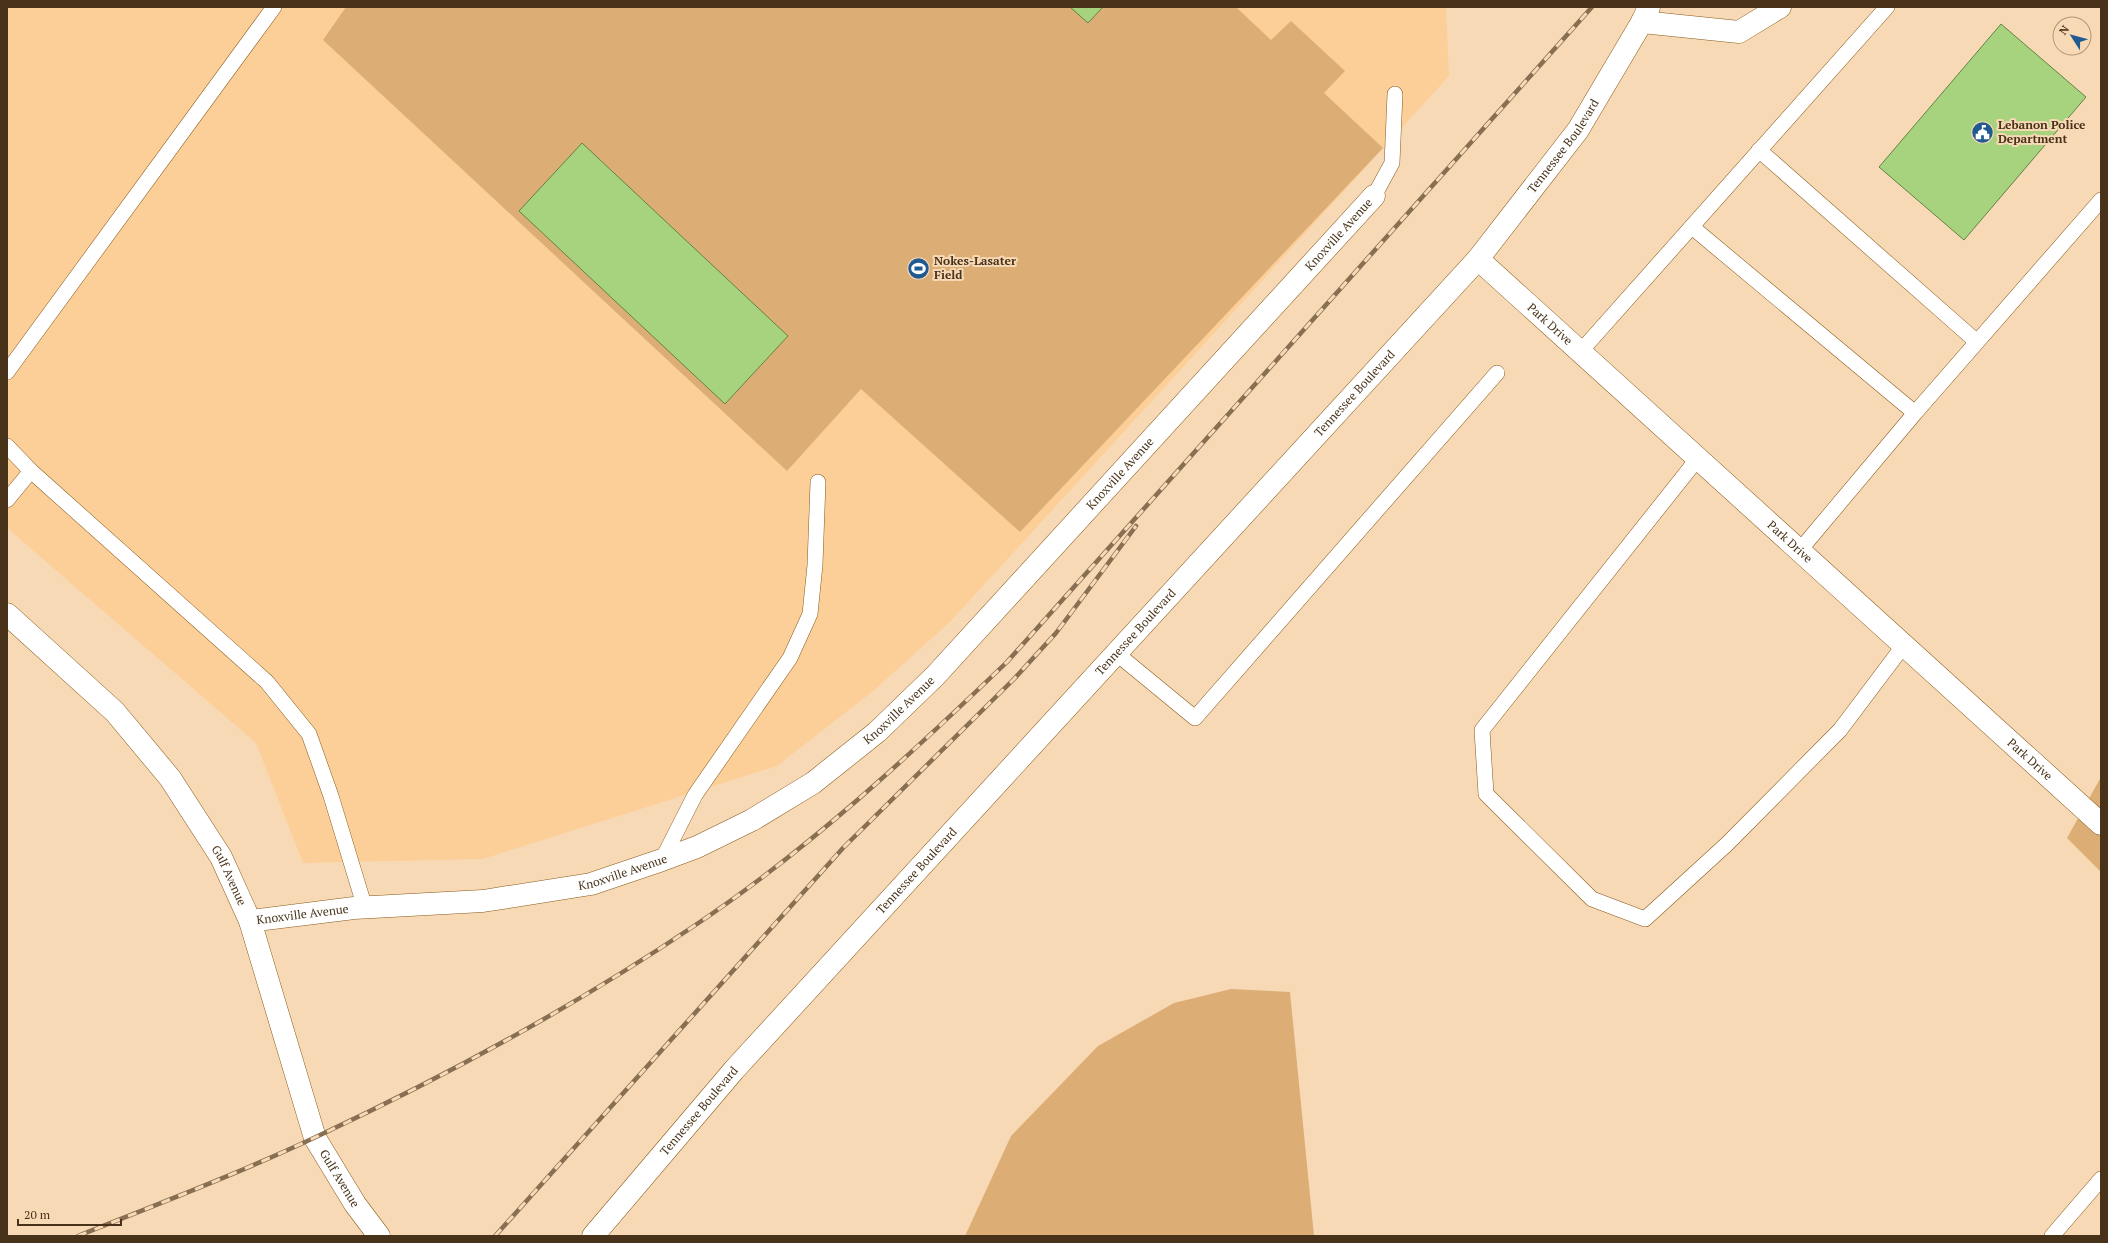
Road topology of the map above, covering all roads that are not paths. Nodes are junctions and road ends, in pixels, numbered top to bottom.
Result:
1 (274, 7) edge
2 (1780, 7) edge
3 (1887, 7) edge
4 (1645, 14) edge
5 (1395, 94) dead end
6 (1759, 150) junction
7 (1374, 196) joint
8 (2101, 200) edge
9 (1692, 227) junction
10 (1478, 259) junction
11 (1977, 342) junction
12 (1581, 351) junction
13 (7, 372) edge
14 (1497, 373) dead end
15 (1915, 413) junction
16 (7, 446) edge
17 (1698, 457) junction
18 (31, 471) junction
19 (818, 482) dead end
20 (7, 500) edge
21 (1800, 550) junction
22 (7, 614) edge
23 (1904, 645) junction
24 (1116, 653) junction
25 (2101, 824) edge
26 (662, 860) junction
27 (365, 908) junction
28 (250, 921) junction
29 (2101, 1179) edge
30 (379, 1236) edge
31 (593, 1236) edge
32 (2052, 1236) edge

1 - 13 lane
2 - 4 street
3 - 6 lane
4 - 10 street, Tennessee Boulevard
5 - 7 lane
6 - 9 lane
6 - 11 lane
7 - 26 street, Knoxville Avenue
8 - 11 lane
9 - 12 lane
9 - 15 lane
10 - 12 street, Park Drive
10 - 24 street, Tennessee Boulevard
11 - 15 lane
12 - 17 street, Park Drive
14 - 24 lane
15 - 21 lane
16 - 18 lane
17 - 21 street, Park Drive
17 - 23 lane
18 - 20 lane
18 - 27 lane
19 - 26 lane
21 - 23 street, Park Drive
22 - 28 street, Gulf Avenue
23 - 25 street, Park Drive
24 - 31 street, Tennessee Boulevard
26 - 27 street, Knoxville Avenue
27 - 28 street, Knoxville Avenue
28 - 30 street, Gulf Avenue
29 - 32 lane

